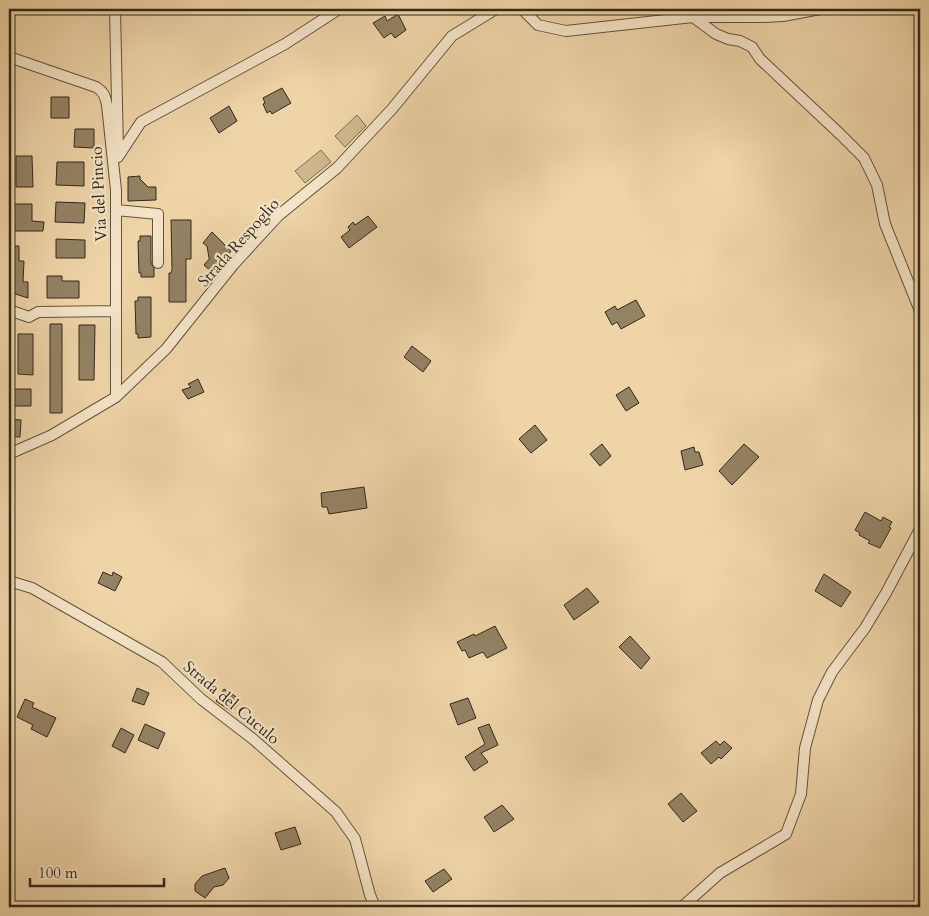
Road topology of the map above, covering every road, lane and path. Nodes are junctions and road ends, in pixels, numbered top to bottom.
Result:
1 (115, 9) edge
2 (339, 9) edge
3 (496, 9) edge
4 (522, 9) edge
5 (820, 9) edge
6 (694, 17) junction
7 (9, 57) edge
8 (118, 157) junction
9 (116, 190) junction
10 (116, 210) junction
11 (158, 263) dead end
12 (9, 310) edge
13 (116, 311) junction
14 (920, 311) edge
15 (116, 397) junction
16 (9, 454) edge
17 (920, 529) edge
18 (9, 581) edge
19 (375, 907) edge
20 (682, 907) edge

1 - 8 street
2 - 8 street
3 - 15 street, Strada Respoglio
4 - 6 street
5 - 6 street
6 - 14 street
7 - 9 street, Via del Pincio
8 - 9 street
9 - 10 street, Via del Pincio
10 - 11 street
10 - 13 street, Via del Pincio
12 - 13 street
13 - 15 street, Via del Pincio
15 - 16 street, Strada Respoglio
17 - 20 street
18 - 19 street, Strada del Cuculo

